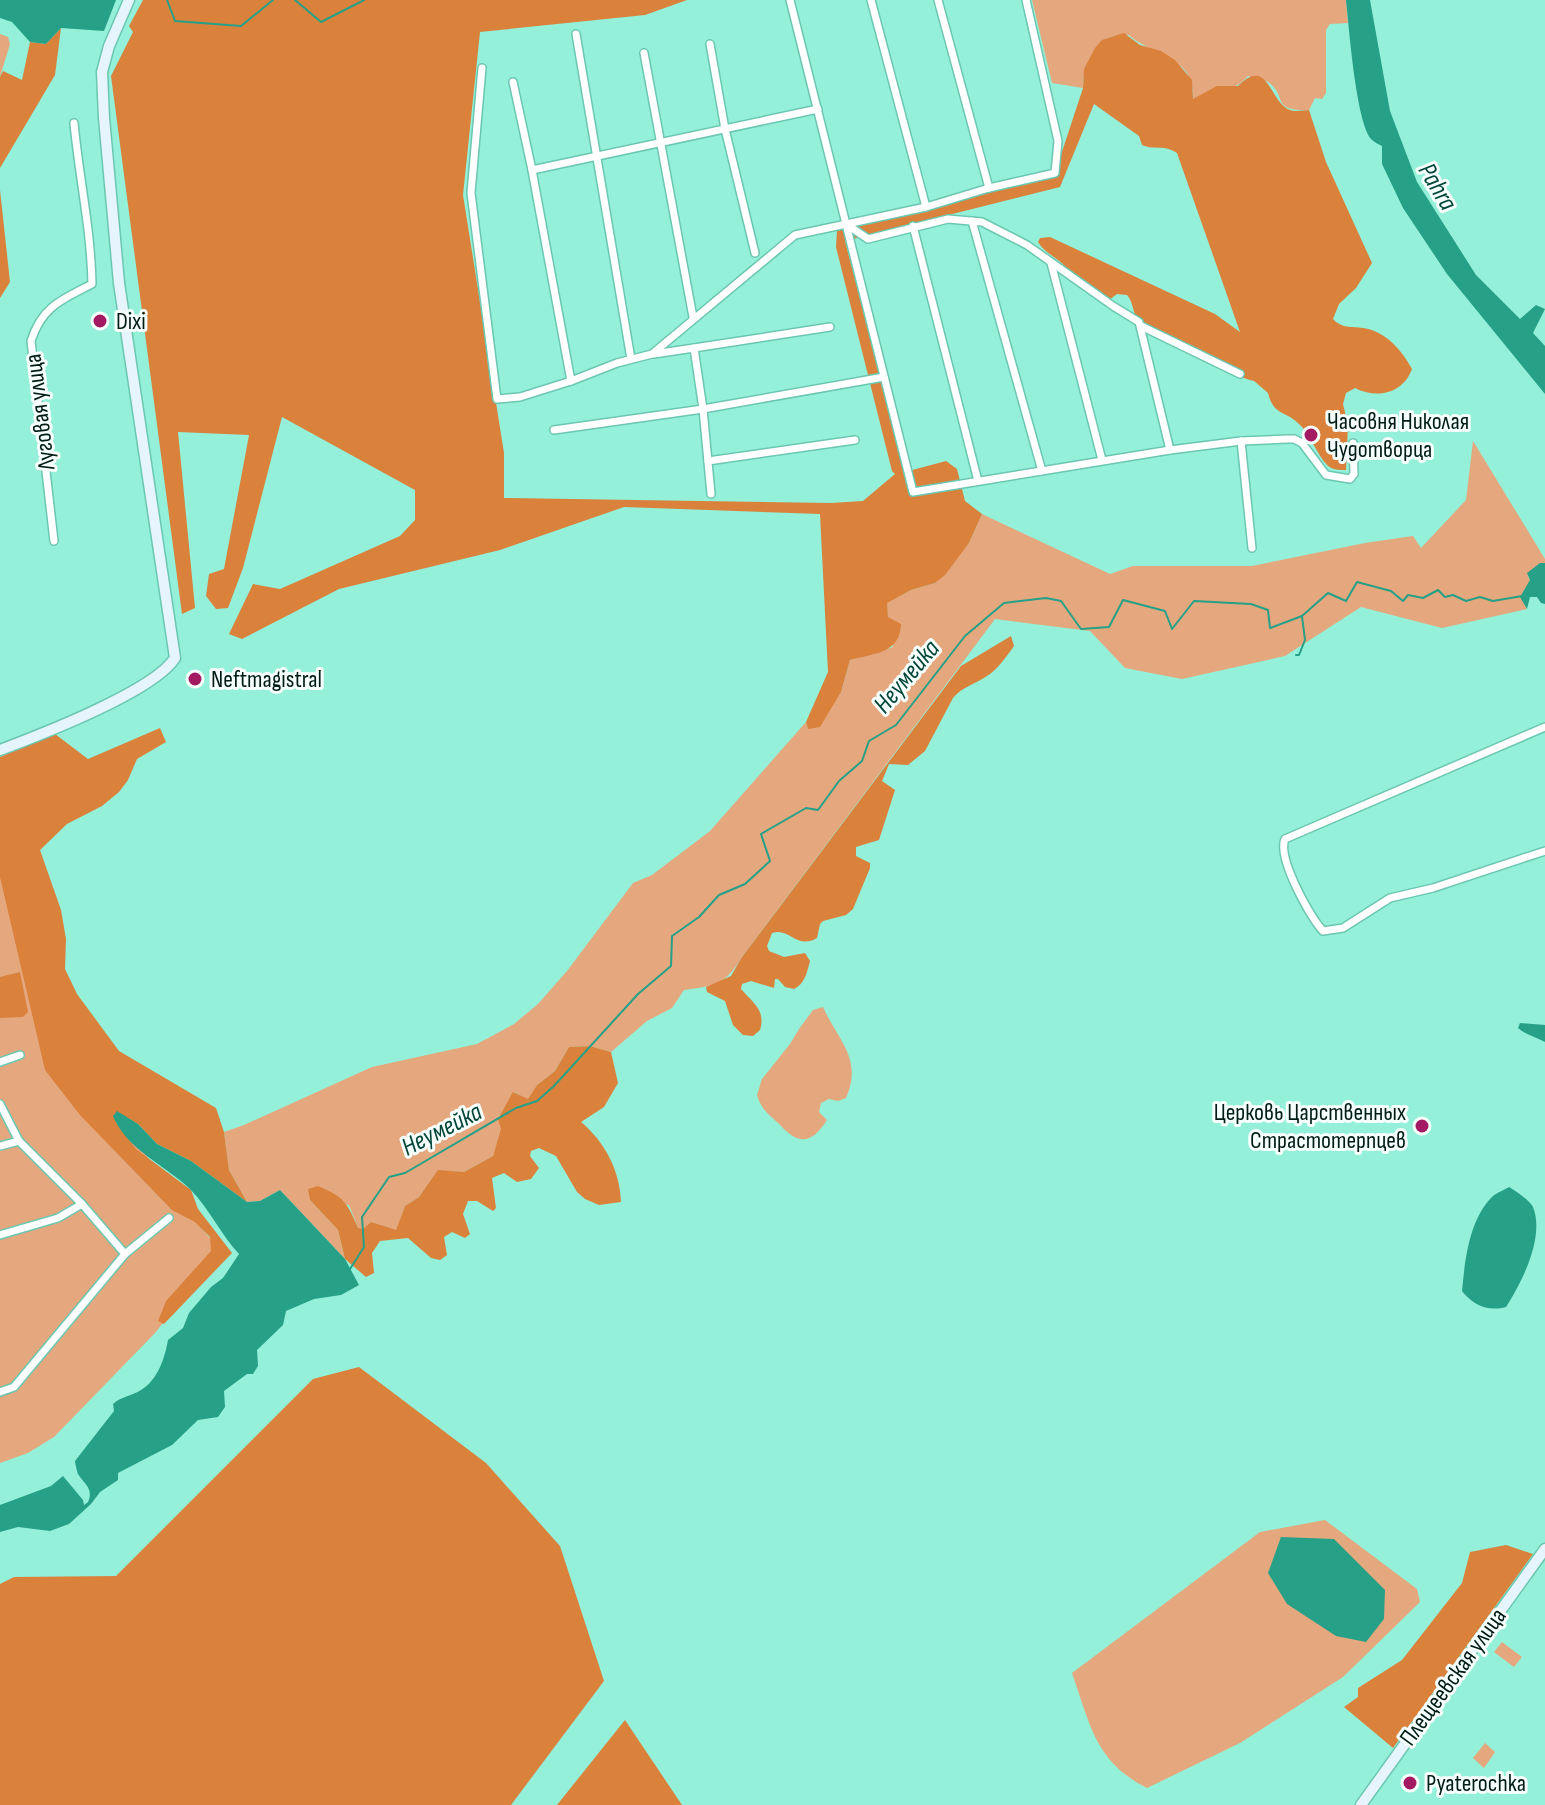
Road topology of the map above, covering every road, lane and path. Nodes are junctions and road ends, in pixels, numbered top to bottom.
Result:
1 (129, 0) edge
2 (790, 0) edge
3 (871, 0) edge
4 (938, 0) edge
5 (1026, 0) edge
6 (576, 34) dead end
7 (710, 44) dead end
8 (644, 53) dead end
9 (482, 68) dead end
10 (513, 82) dead end
11 (818, 109) junction
12 (74, 123) dead end
13 (725, 129) junction
14 (660, 143) junction
15 (596, 156) junction
16 (532, 170) junction
17 (989, 188) junction
18 (926, 207) junction
19 (972, 221) junction
20 (846, 224) junction
21 (913, 226) junction
22 (755, 253) dead end
23 (1051, 263) junction
24 (693, 317) junction
25 (1141, 326) junction
26 (830, 327) dead end
27 (694, 348) junction
28 (652, 354) junction
29 (631, 359) junction
30 (1240, 374) dead end
31 (884, 377) junction
32 (571, 381) junction
33 (703, 409) junction
34 (554, 430) dead end
35 (855, 440) dead end
36 (1241, 441) junction
37 (1353, 443) dead end
38 (1170, 450) junction
39 (1102, 460) junction
40 (708, 461) junction
41 (1042, 471) junction
42 (978, 481) junction
43 (711, 494) dead end
44 (54, 541) dead end
45 (1252, 548) dead end
46 (1545, 727) edge
47 (0, 750) edge
48 (1545, 851) edge
49 (20, 1055) dead end
50 (0, 1062) edge
51 (0, 1104) edge
52 (19, 1141) junction
53 (0, 1146) edge
54 (82, 1204) junction
55 (169, 1218) dead end
56 (0, 1235) edge
57 (125, 1254) junction
58 (0, 1392) edge
59 (1545, 1549) edge
60 (1361, 1805) edge

1 - 47 street
2 - 11 street
3 - 18 street
4 - 17 street
5 - 17 street
6 - 15 street
7 - 13 street
8 - 14 street
9 - 32 street
10 - 16 street
11 - 13 street
11 - 20 street
12 - 44 street, Луговая улица
13 - 14 street
13 - 22 street
14 - 15 street
14 - 24 street
15 - 16 street
15 - 29 street
16 - 32 street
17 - 18 street
18 - 20 street
19 - 21 street
19 - 23 street
19 - 41 street
20 - 21 street
20 - 24 street
20 - 31 street
21 - 42 street
23 - 25 street
23 - 39 street
24 - 28 street
25 - 30 street
25 - 38 street
26 - 27 street
27 - 28 street
27 - 33 street
28 - 29 street
29 - 32 street
31 - 33 street
31 - 42 street
33 - 34 street
33 - 40 street
35 - 40 street
36 - 37 street
36 - 38 street
36 - 45 street
38 - 39 street
39 - 41 street
40 - 43 street
41 - 42 street
46 - 48 street
49 - 50 street
51 - 52 street
52 - 53 street
52 - 54 street
54 - 56 street
54 - 57 street
55 - 57 street
57 - 58 street
59 - 60 street, Плещеевская улица

